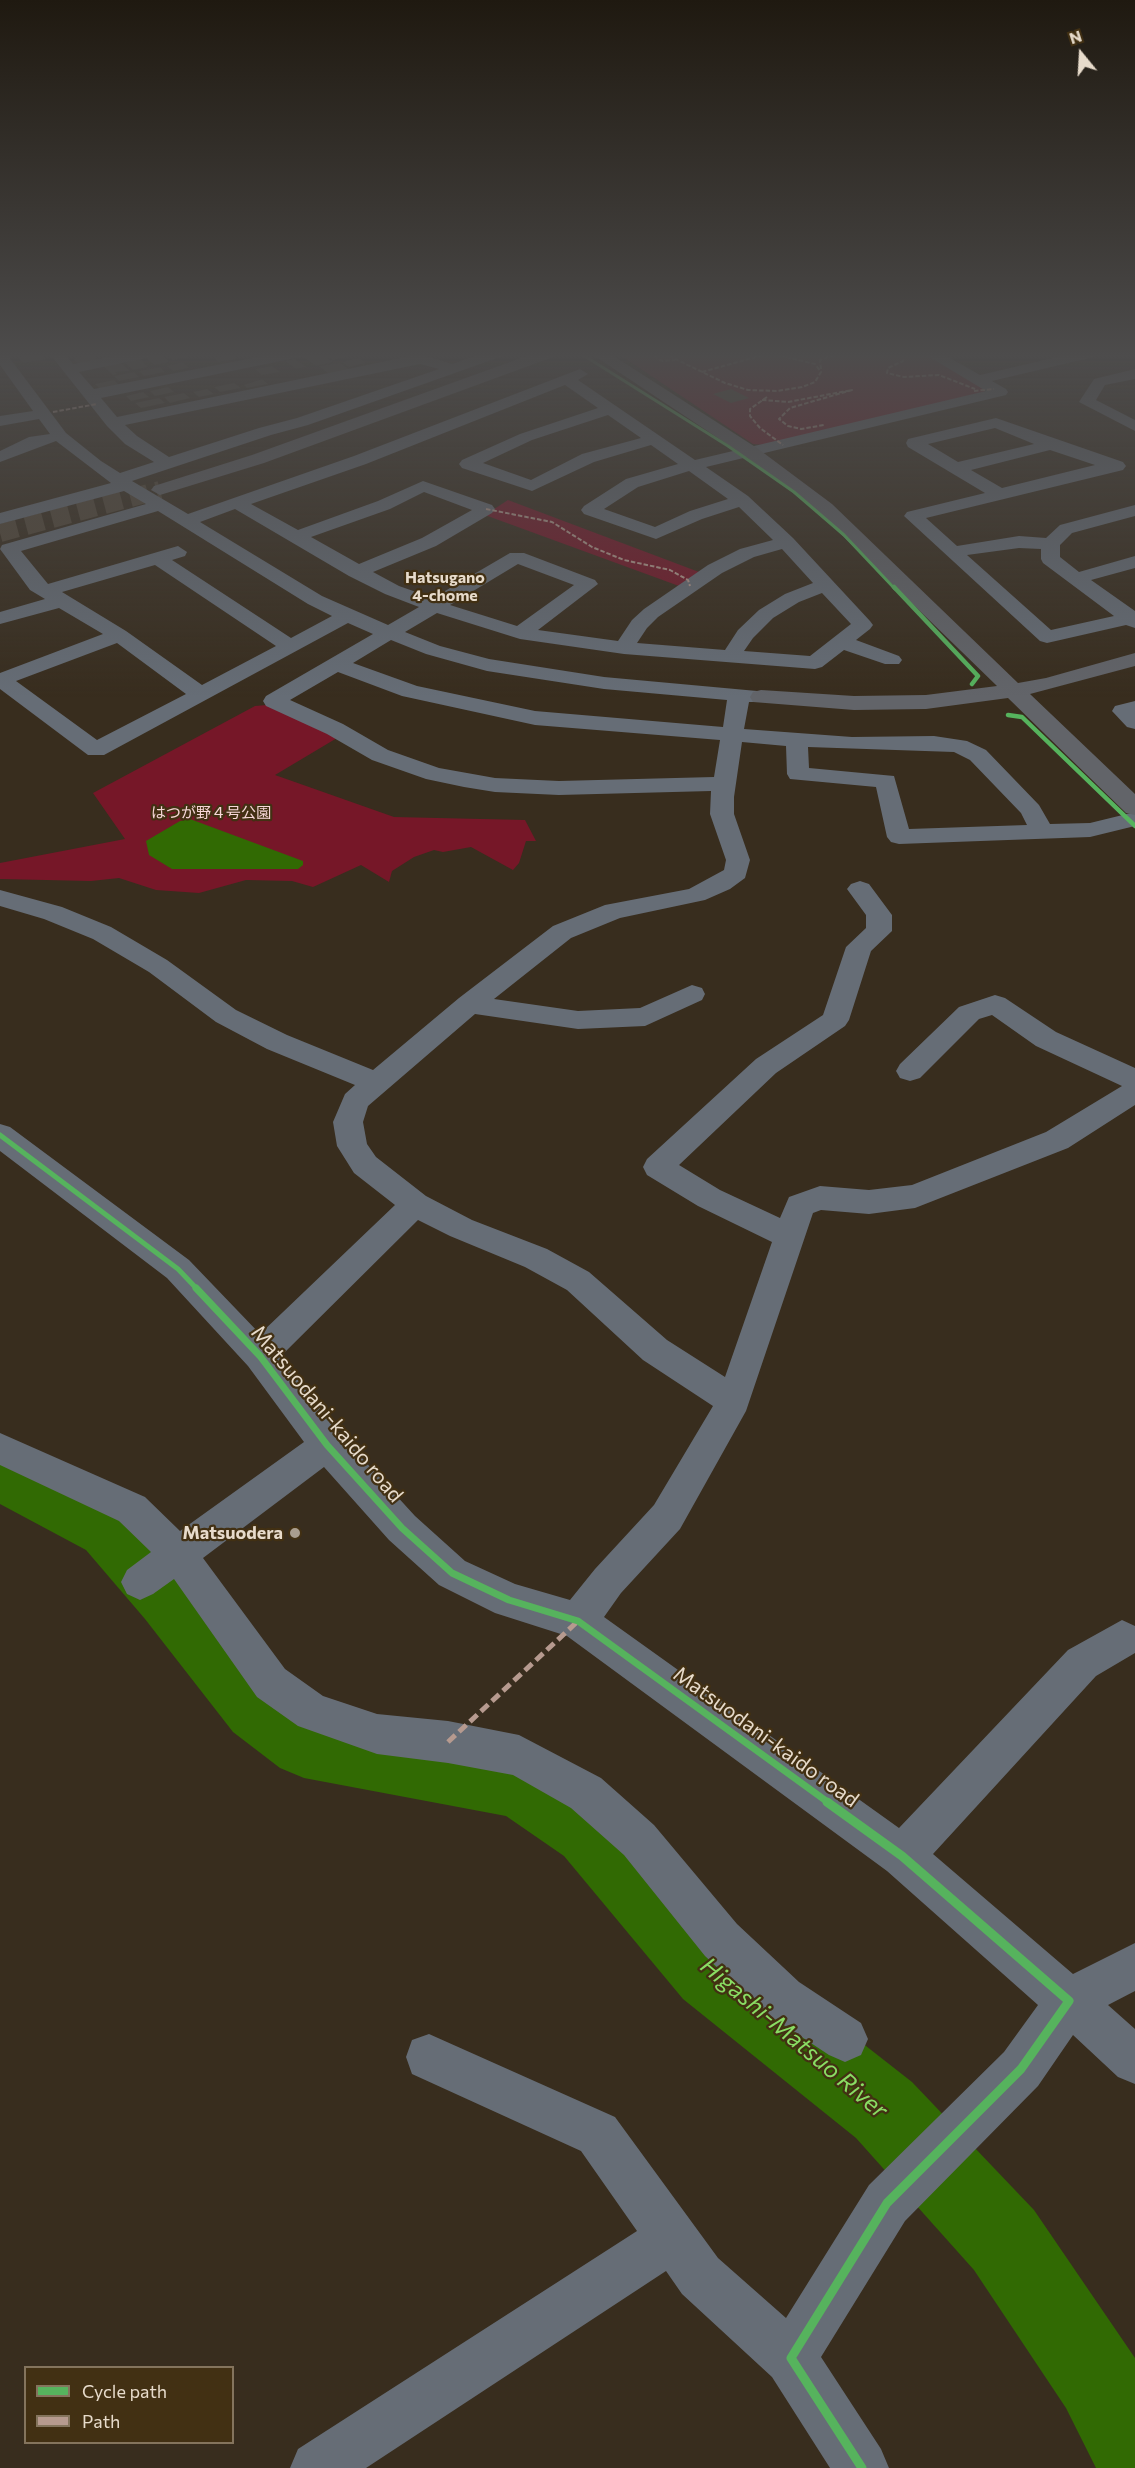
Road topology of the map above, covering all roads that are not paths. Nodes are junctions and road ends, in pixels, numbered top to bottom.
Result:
1 (101, 468) edge
2 (154, 468) edge
3 (235, 468) edge
4 (337, 468) edge
5 (480, 468) edge
6 (568, 468) edge
7 (683, 468) edge
8 (698, 468) edge
9 (771, 468) edge
10 (956, 468) edge
11 (1102, 468) edge
12 (121, 482) junction
13 (1001, 495) junction
14 (160, 498) junction
15 (742, 500) junction
16 (237, 503) junction
17 (1135, 510) edge
18 (0, 519) edge
19 (185, 521) junction
20 (294, 537) junction
21 (786, 542) junction
22 (1051, 544) junction
23 (179, 552) dead end
24 (951, 552) junction
25 (157, 558) junction
26 (1135, 562) edge
27 (356, 572) junction
28 (1074, 579) junction
29 (824, 585) junction
30 (55, 596) junction
31 (432, 606) junction
32 (347, 616) junction
33 (0, 618) edge
34 (1133, 619) edge
35 (520, 633) junction
36 (387, 634) junction
37 (119, 635) junction
38 (841, 642) junction
39 (291, 647) junction
40 (624, 648) junction
41 (729, 657) junction
42 (1135, 659) edge
43 (892, 660) dead end
44 (336, 664) junction
45 (1, 679) edge
46 (1016, 692) junction
47 (200, 694) junction
48 (750, 696) junction
49 (1135, 707) edge
50 (1135, 722) edge
51 (732, 733) junction
52 (797, 740) junction
53 (723, 783) junction
54 (1135, 808) edge
55 (1135, 819) edge
56 (1042, 832) junction
57 (860, 889) dead end
58 (0, 898) edge
59 (693, 994) dead end
60 (469, 1004) junction
61 (910, 1071) dead end
62 (1135, 1080) edge
63 (376, 1082) junction
64 (1135, 1091) edge
65 (0, 1136) edge
66 (415, 1204) junction
67 (788, 1236) junction
68 (260, 1356) junction
69 (734, 1401) junction
70 (327, 1445) junction
71 (0, 1448) edge
72 (160, 1567) junction
73 (578, 1621) junction
74 (1122, 1639) dead end
75 (902, 1856) junction
76 (1135, 1966) edge
77 (1069, 2001) junction
78 (845, 2039) dead end
79 (429, 2057) dead end
80 (1135, 2060) edge
81 (672, 2238) junction
82 (791, 2358) junction
83 (317, 2468) edge
84 (862, 2468) edge

1 - 12 street
2 - 12 street
3 - 14 street
4 - 16 street
5 - 6 street
7 - 15 street
8 - 15 street
9 - 46 street
10 - 13 street
11 - 13 street
12 - 14 street
12 - 18 street
13 - 24 street
14 - 19 street
14 - 30 street
15 - 21 street
16 - 19 street
16 - 20 street
17 - 22 street
19 - 32 street
20 - 27 street
20 - 27 street
21 - 29 street
21 - 40 street
22 - 24 street
22 - 28 street
23 - 25 street
24 - 34 street
25 - 30 street
25 - 39 street
26 - 28 street
27 - 31 street
28 - 34 street
29 - 38 street
29 - 41 street
30 - 33 street
30 - 37 street
31 - 35 street
31 - 35 street
31 - 36 street
32 - 36 street
32 - 39 street
35 - 40 street
36 - 44 street
36 - 48 street
37 - 45 street
37 - 47 street
38 - 41 street
38 - 43 street
39 - 47 street
40 - 41 street
42 - 46 street
44 - 51 street
44 - 53 street
45 - 47 street
46 - 48 street
46 - 54 street
48 - 51 street
49 - 50 street
51 - 52 street
51 - 53 street
52 - 56 street
52 - 56 street
53 - 60 street
55 - 56 street
57 - 67 street
58 - 63 street
59 - 60 street
60 - 63 street
61 - 62 street
63 - 66 street
64 - 67 street
65 - 68 street, Matsuodani-kaido road
66 - 68 street
66 - 69 street
67 - 69 street
68 - 70 street, Matsuodani-kaido road
69 - 73 street
70 - 72 street
70 - 73 street, Matsuodani-kaido road
71 - 72 street
72 - 78 street
73 - 75 street, Matsuodani-kaido road
74 - 75 street
75 - 77 street, Matsuodani-kaido road
76 - 77 street
77 - 80 street, Matsuodani-kaido road
77 - 82 street
79 - 81 street
81 - 82 street
81 - 83 street
82 - 84 street

